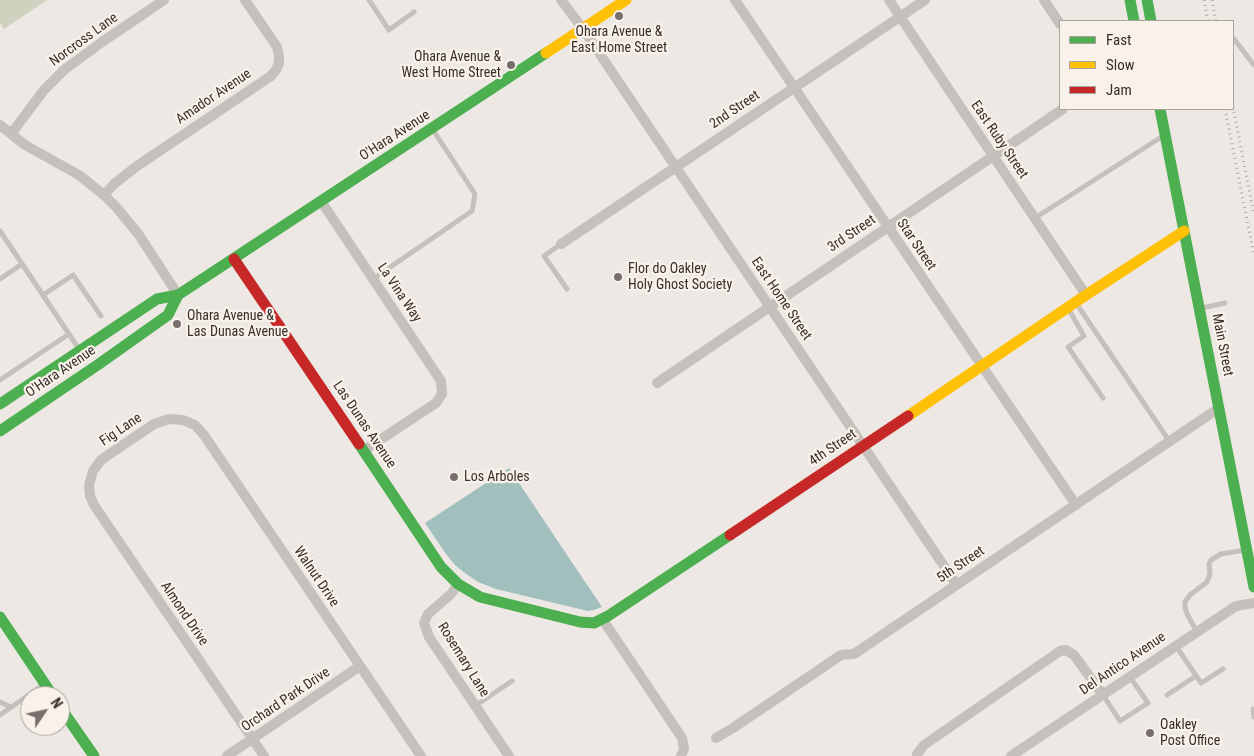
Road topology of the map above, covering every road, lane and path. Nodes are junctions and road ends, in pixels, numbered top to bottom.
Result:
1 (164, 0) edge
2 (245, 0) edge
3 (369, 0) edge
4 (561, 0) edge
5 (626, 0) edge
6 (735, 0) edge
7 (889, 0) edge
8 (925, 0) edge
9 (1045, 0) edge
10 (1130, 0) edge
11 (1147, 0) edge
12 (414, 12) dead end
13 (900, 17) junction
14 (1134, 20) edge
15 (1151, 20) edge
16 (1059, 22) edge
17 (583, 29) junction
18 (1234, 39) edge
19 (1254, 65) edge
20 (794, 87) junction
21 (1061, 110) edge
22 (1160, 110) edge
23 (0, 125) edge
24 (432, 129) junction
25 (11, 134) junction
26 (1165, 134) junction
27 (992, 156) junction
28 (675, 167) junction
29 (104, 195) junction
30 (321, 201) junction
31 (1035, 218) junction
32 (888, 227) junction
33 (0, 231) edge
34 (1184, 231) junction
35 (561, 244) joint
36 (234, 259) junction
37 (22, 264) junction
38 (0, 279) edge
39 (373, 279) junction
40 (567, 289) dead end
41 (43, 295) junction
42 (178, 295) junction
43 (1086, 295) junction
44 (1226, 302) dead end
45 (1072, 305) junction
46 (769, 306) junction
47 (1200, 308) junction
48 (101, 316) dead end
49 (69, 334) junction
50 (80, 350) junction
51 (981, 366) junction
52 (0, 380) edge
53 (656, 383) dead end
54 (1103, 398) dead end
55 (0, 404) edge
56 (1219, 408) junction
57 (183, 420) joint
58 (0, 431) edge
59 (1170, 442) junction
60 (863, 446) junction
61 (363, 451) junction
62 (89, 485) joint
63 (1076, 505) junction
64 (1247, 550) junction
65 (458, 584) junction
66 (956, 584) junction
67 (1254, 587) edge
68 (480, 597) joint
69 (1254, 603) edge
70 (0, 617) edge
71 (603, 620) junction
72 (1198, 632) junction
73 (1176, 646) junction
74 (360, 666) junction
75 (1223, 669) dead end
76 (1196, 676) junction
77 (1130, 677) junction
78 (512, 681) dead end
79 (45, 684) joint
80 (1102, 695) junction
81 (1167, 695) dead end
82 (0, 702) edge
83 (476, 706) junction
84 (11, 707) junction
85 (1254, 709) edge
86 (0, 714) edge
87 (1254, 717) edge
88 (70, 721) edge
89 (716, 738) dead end
90 (252, 739) junction
91 (94, 756) edge
92 (227, 756) edge
93 (264, 756) edge
94 (421, 756) edge
95 (509, 756) edge
96 (681, 756) edge
97 (917, 756) edge
98 (1011, 756) edge

1 - 25 street, Norcross Lane
2 - 29 street, Amador Avenue
3 - 12 lane
4 - 17 street, East Home Street
5 - 17 main road, O'Hara Avenue
6 - 20 street, Star Street
7 - 13 street, East Ruby Street
8 - 13 street, 2nd Street
9 - 16 street
10 - 14 main road
11 - 15 main road
13 - 20 street, 2nd Street
13 - 27 street, East Ruby Street
17 - 24 main road, O'Hara Avenue
17 - 28 street, East Home Street
18 - 19 lane
20 - 28 street, 2nd Street
20 - 32 street, Star Street
21 - 27 street, 3rd Street
22 - 26 main road, Main Street
23 - 25 street
24 - 30 main road, O'Hara Avenue
24 - 39 lane
25 - 29 street
26 - 31 lane
26 - 34 main road, Main Street
27 - 31 street, East Ruby Street
27 - 32 street, 3rd Street
28 - 35 street, 2nd Street
28 - 46 street, East Home Street
29 - 42 street
30 - 36 main road, O'Hara Avenue
30 - 39 street, La Vina Way
31 - 43 street, East Ruby Street
32 - 46 street, 3rd Street
32 - 51 street, Star Street
33 - 37 lane
34 - 43 main road, 4th Street
34 - 47 main road, Main Street
35 - 40 lane
36 - 42 main road, O'Hara Avenue
36 - 61 main road, Las Dunas Avenue
37 - 38 lane
37 - 41 lane
39 - 61 street, La Vina Way
41 - 48 lane
41 - 49 lane
42 - 50 main road, O'Hara Avenue
42 - 58 main road, O'Hara Avenue
43 - 45 main road, 4th Street
44 - 47 lane
45 - 51 main road, 4th Street
45 - 54 lane
45 - 59 lane
46 - 53 street, 3rd Street
46 - 60 street, East Home Street
47 - 56 main road, Main Street
49 - 50 lane
49 - 52 lane
50 - 55 main road, O'Hara Avenue
51 - 60 main road, 4th Street
51 - 63 street, Star Street
56 - 59 street, 5th Street
56 - 64 main road, Main Street
57 - 62 street, Fig Lane
57 - 74 street, Walnut Drive
59 - 63 street, 5th Street
60 - 66 street, East Home Street
60 - 71 main road, 4th Street
61 - 65 main road, Las Dunas Avenue
62 - 90 street, Almond Drive
63 - 66 street, 5th Street
64 - 67 main road, Main Street
64 - 72 lane
65 - 68 main road, Las Dunas Avenue
65 - 83 street, Rosemary Lane
66 - 89 street, 5th Street
68 - 71 main road, 4th Street
69 - 72 street, Del Antico Avenue
70 - 79 main road
71 - 96 street
72 - 73 street, Del Antico Avenue
73 - 76 lane
73 - 77 street, Del Antico Avenue
74 - 90 street, Orchard Park Drive
74 - 94 street, Walnut Drive
75 - 76 lane
76 - 81 lane
77 - 80 street, Del Antico Avenue
77 - 80 lane
78 - 83 lane
79 - 84 lane
80 - 97 street
80 - 98 street, Del Antico Avenue
82 - 84 lane
83 - 95 street, Rosemary Lane
84 - 86 lane
85 - 87 lane
88 - 91 main road
90 - 92 street, Orchard Park Drive
90 - 93 street, Almond Drive

